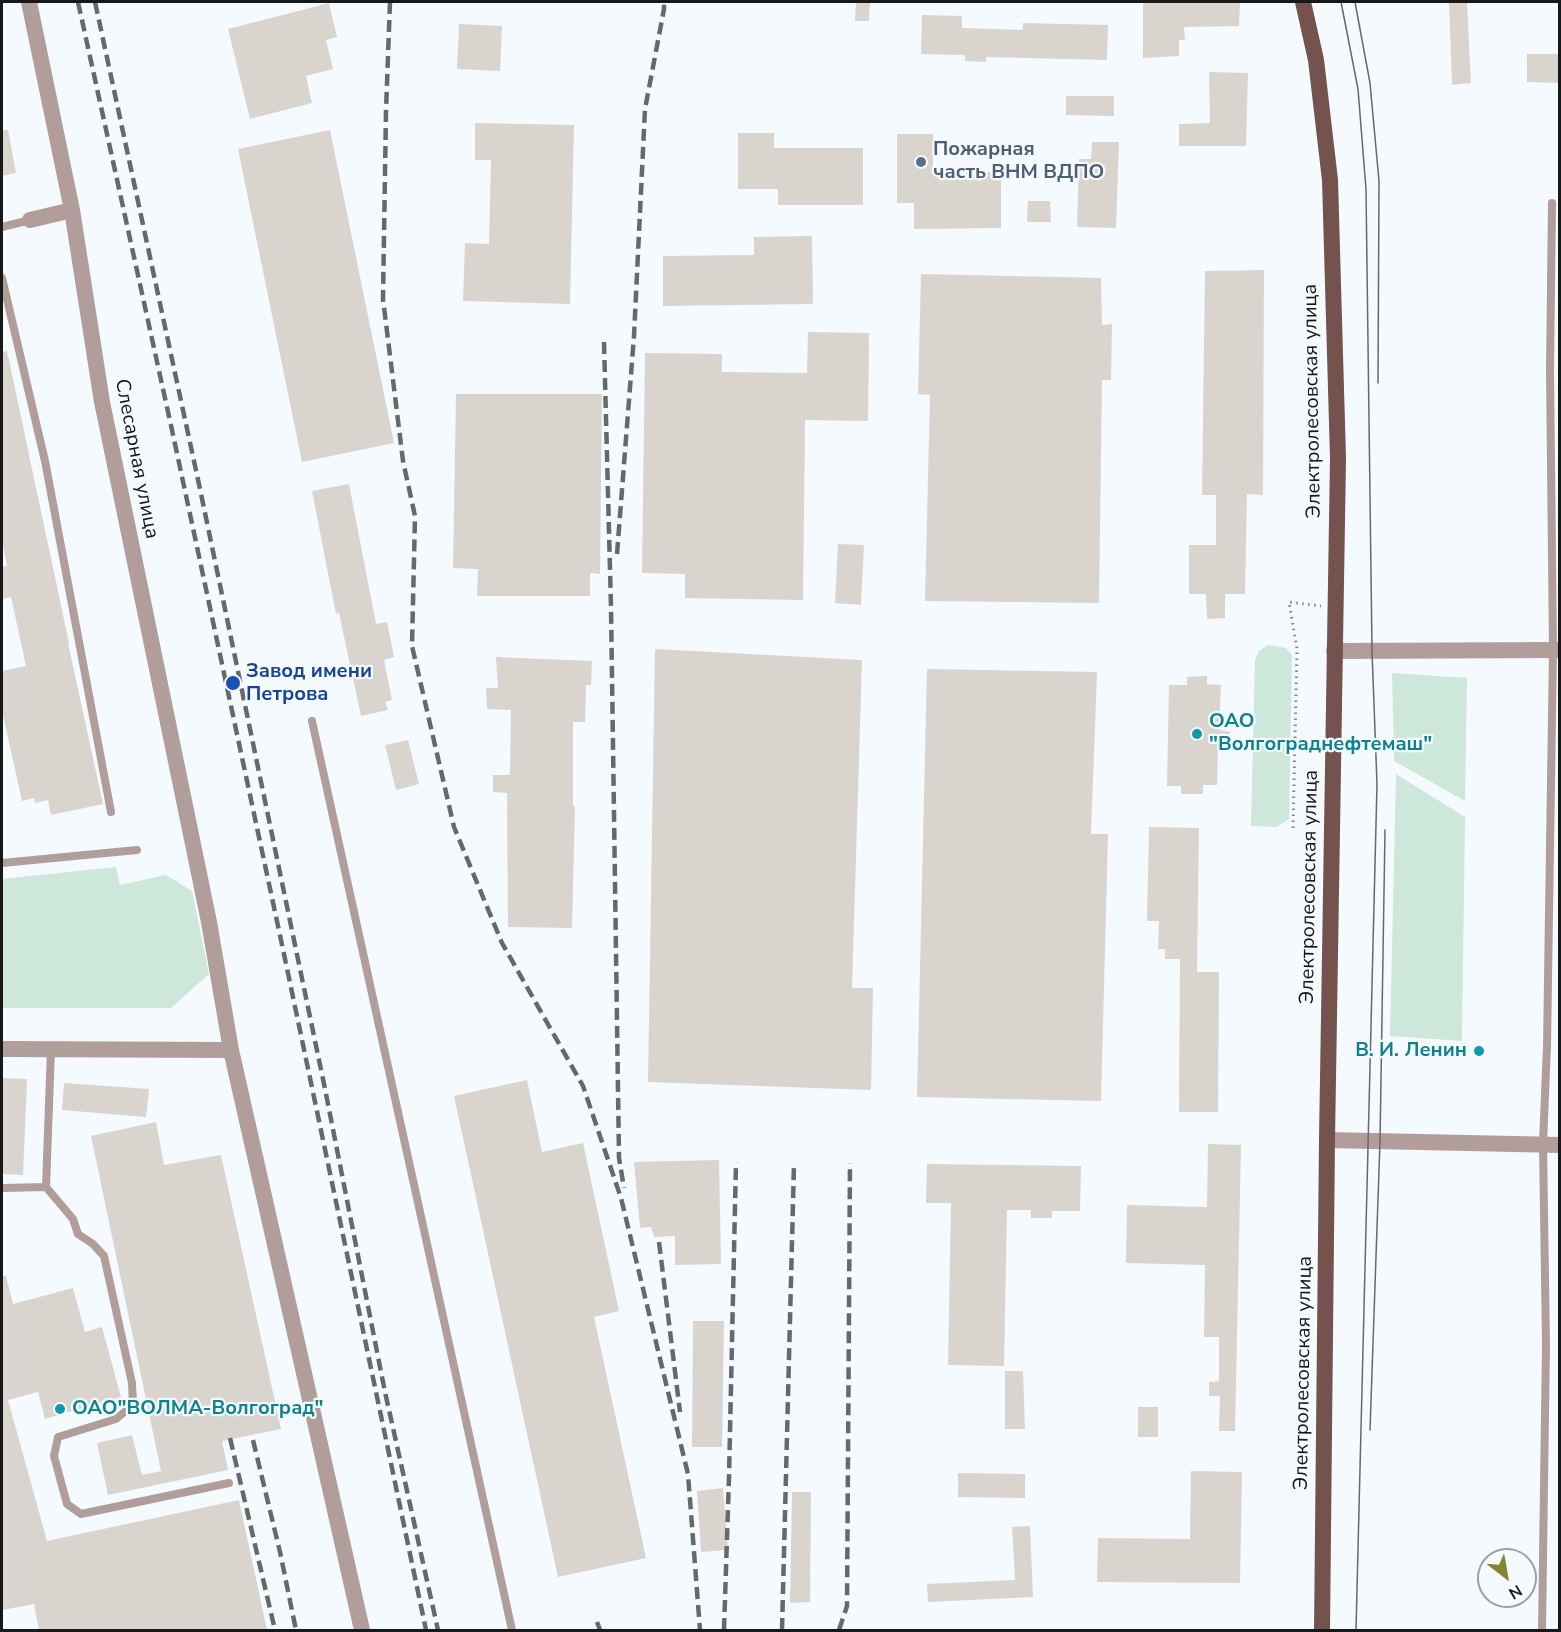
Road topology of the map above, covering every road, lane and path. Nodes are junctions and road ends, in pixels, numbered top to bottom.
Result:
1 (29, 2) edge
2 (1303, 2) edge
3 (1552, 203) dead end
4 (72, 210) junction
5 (30, 220) joint
6 (2, 227) edge
7 (2, 278) edge
8 (1550, 370) junction
9 (1560, 371) edge
10 (1335, 607) junction
11 (1556, 649) edge
12 (1334, 651) junction
13 (312, 721) dead end
14 (111, 812) dead end
15 (1293, 828) dead end
16 (137, 850) dead end
17 (2, 863) edge
18 (2, 1049) edge
19 (51, 1049) junction
20 (231, 1050) junction
21 (1327, 1140) junction
22 (1551, 1144) edge
23 (46, 1186) junction
24 (2, 1188) edge
25 (229, 1483) dead end
26 (362, 1630) edge
27 (512, 1630) edge
28 (1322, 1630) edge
29 (1542, 1630) edge

1 - 4 street, Слесарная улица
2 - 10 main road, Электролесовская улица
3 - 8 lane
4 - 5 street
4 - 20 street, Слесарная улица
5 - 6 lane
7 - 14 lane
8 - 9 lane
8 - 11 lane
10 - 12 main road, Электролесовская улица
10 - 15 path
11 - 12 street
11 - 22 lane
12 - 21 main road, Электролесовская улица
13 - 27 lane
16 - 17 lane
18 - 19 street
19 - 20 street
19 - 23 lane
20 - 26 street, Слесарная улица
21 - 22 street
21 - 28 main road, Электролесовская улица
22 - 29 lane
23 - 24 lane
23 - 25 lane

